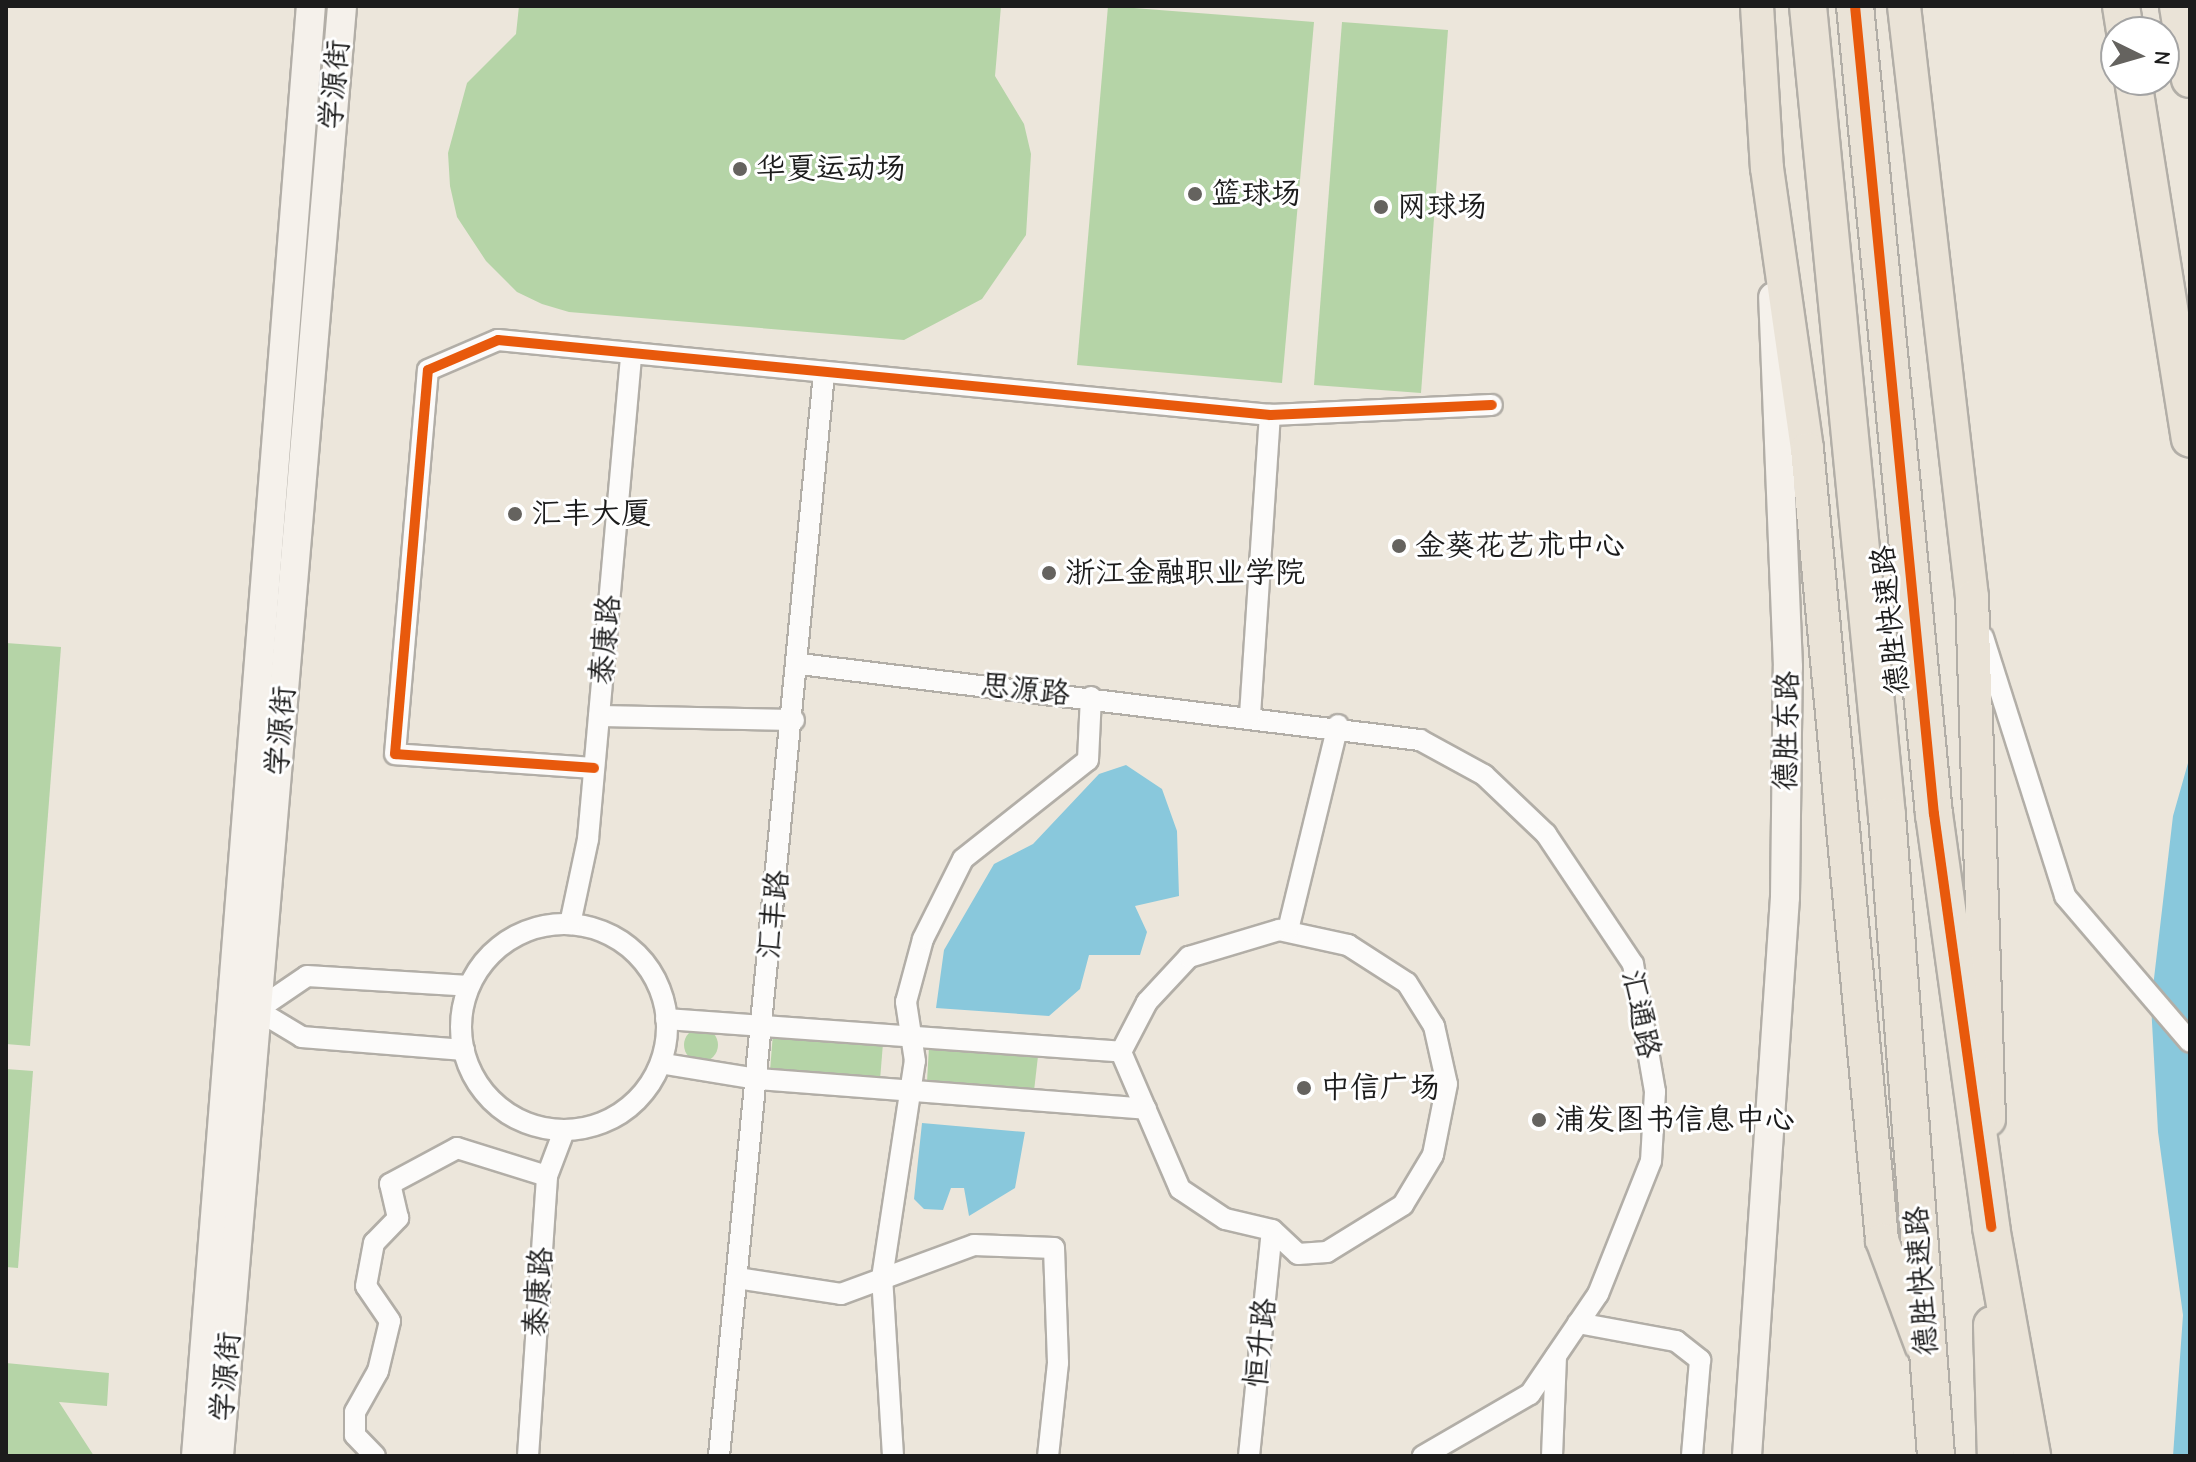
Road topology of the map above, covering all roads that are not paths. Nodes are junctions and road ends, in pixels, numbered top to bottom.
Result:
1 (311, 6) edge
2 (342, 6) edge
3 (1757, 6) edge
4 (1808, 6) edge
5 (1855, 6) edge
6 (1904, 6) edge
7 (2178, 6) edge
8 (2190, 79) edge
9 (2136, 96) edge
10 (1767, 168) junction
11 (631, 354) junction
12 (824, 373) junction
13 (1492, 405) dead end
14 (1270, 415) junction
15 (2190, 438) edge
16 (1972, 597) junction
17 (800, 664) junction
18 (1091, 697) junction
19 (1250, 715) junction
20 (599, 716) junction
21 (794, 720) junction
22 (1338, 725) junction
23 (594, 768) junction
24 (570, 924) junction
25 (1288, 930) junction
26 (469, 986) junction
27 (257, 1010) junction
28 (666, 1019) junction
29 (763, 1025) junction
30 (2190, 1042) edge
31 (464, 1050) junction
32 (1121, 1052) junction
33 (665, 1064) junction
34 (758, 1079) junction
35 (1146, 1109) junction
36 (564, 1131) junction
37 (547, 1176) junction
38 (1991, 1227) junction
39 (1272, 1230) junction
40 (737, 1278) junction
41 (1578, 1323) junction
42 (1556, 1356) junction
43 (1929, 1367) junction
44 (196, 1456) edge
45 (219, 1456) edge
46 (375, 1456) edge
47 (528, 1456) edge
48 (719, 1456) edge
49 (893, 1456) edge
50 (1048, 1456) edge
51 (1249, 1456) edge
52 (1423, 1456) edge
53 (1552, 1456) edge
54 (1692, 1456) edge
55 (1747, 1456) edge
56 (1936, 1456) edge
57 (1996, 1456) edge
58 (2032, 1456) edge

1 - 44 main road
2 - 27 main road, 学源街
3 - 10 main road, 德胜东路
4 - 43 highway, 德胜快速路
5 - 38 highway, 德胜快速路
6 - 16 main road
7 - 8 highway
9 - 15 highway
10 - 43 main road
10 - 55 main road, 德胜东路
11 - 12 street
11 - 20 street, 泰康路
11 - 23 street
12 - 14 street
12 - 17 street, 汇丰路
13 - 14 street
14 - 19 street
16 - 30 street
16 - 38 main road
17 - 18 street, 思源路
17 - 21 street, 汇丰路
18 - 19 street, 思源路
18 - 49 street
19 - 22 street, 汇通路
20 - 21 street
20 - 23 street, 泰康路
21 - 29 street, 汇丰路
22 - 25 street
22 - 41 street, 汇通路
23 - 24 street, 泰康路
24 - 26 street
24 - 28 street
25 - 32 street
25 - 39 street
26 - 27 street
26 - 31 street
27 - 31 street
27 - 45 main road, 学源街
28 - 29 street
28 - 33 street
29 - 32 street
29 - 34 street, 汇丰路
31 - 36 street
32 - 35 street
33 - 34 street
33 - 36 street
34 - 35 street
34 - 40 street, 汇丰路
35 - 39 street
36 - 37 street, 泰康路
37 - 46 street
37 - 47 street, 泰康路
38 - 57 highway
38 - 58 highway
39 - 51 street, 恒升路
40 - 48 street, 汇丰路
40 - 50 street
41 - 42 street, 汇通路
41 - 54 street
42 - 52 street, 汇通路
42 - 53 street
43 - 56 highway, 德胜快速路

